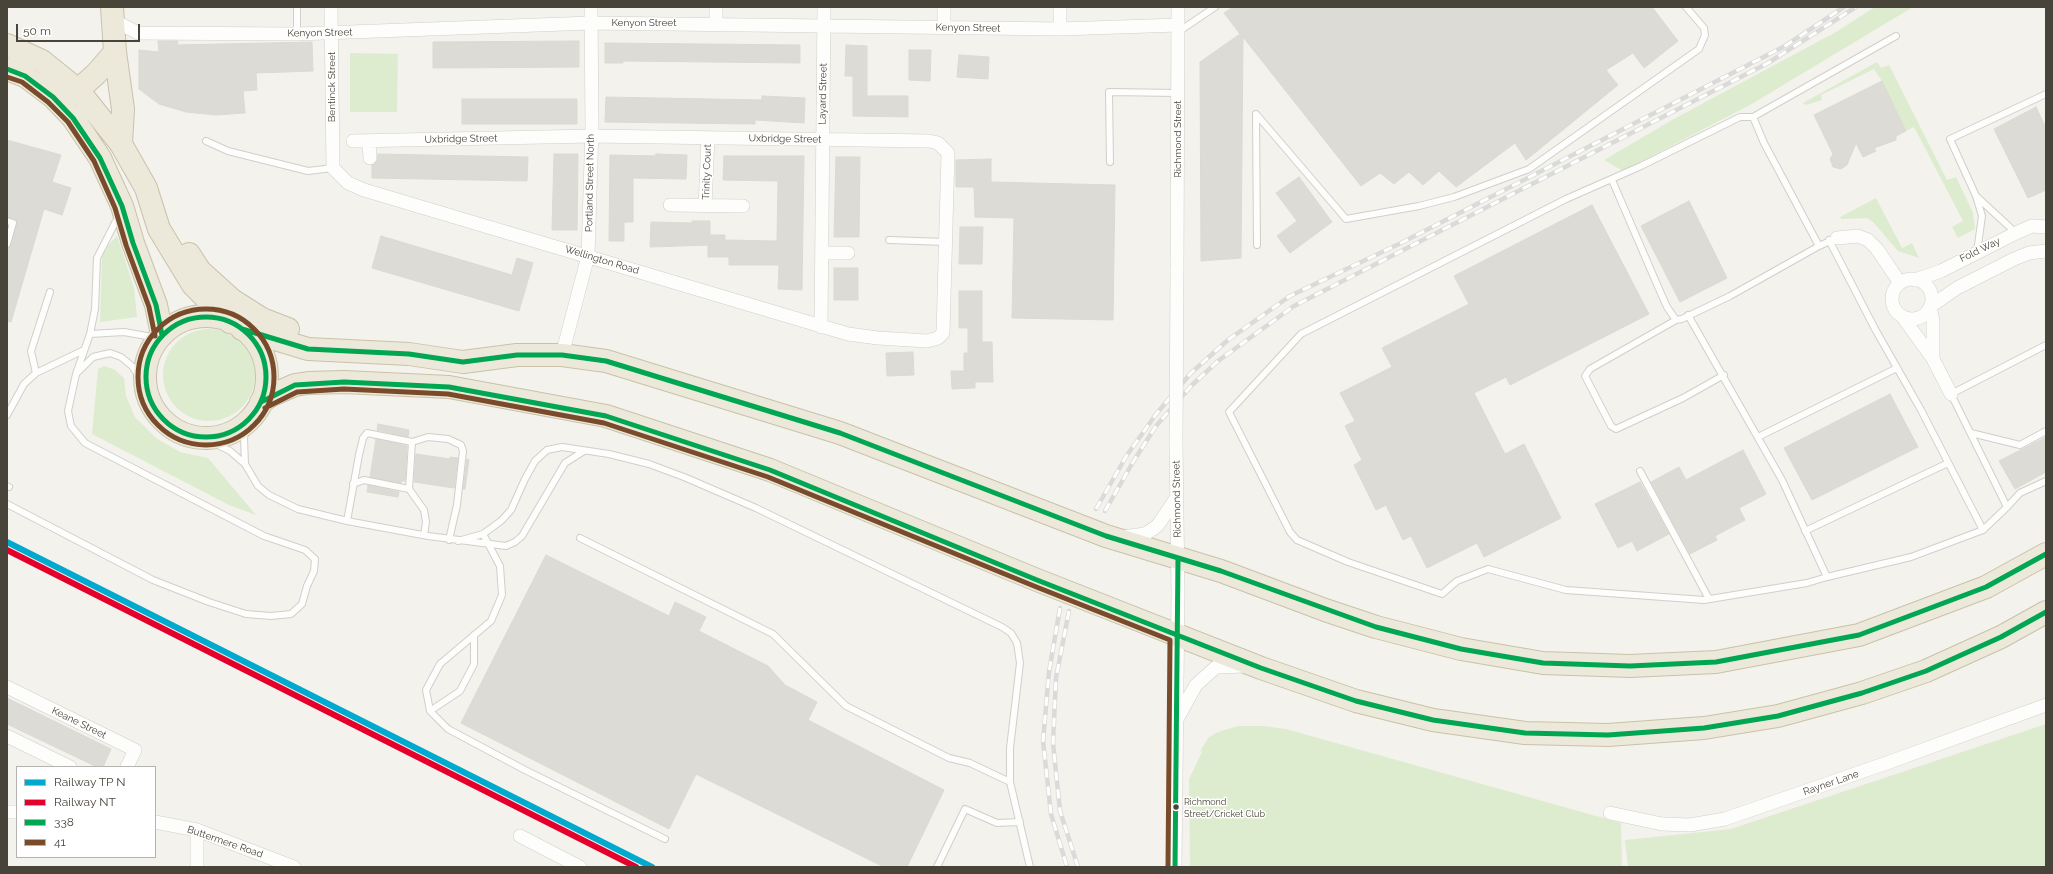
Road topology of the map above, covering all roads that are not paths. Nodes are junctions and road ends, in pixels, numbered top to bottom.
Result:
1 (297, 7) edge
2 (331, 7) edge
3 (591, 7) edge
4 (716, 7) edge
5 (824, 7) edge
6 (944, 7) edge
7 (1060, 7) edge
8 (1178, 7) edge
9 (1215, 7) edge
10 (1686, 7) edge
11 (112, 13) edge
12 (591, 23) junction
13 (716, 24) junction
14 (824, 25) junction
15 (944, 28) junction
16 (1178, 28) junction
17 (1060, 29) junction
18 (297, 34) junction
19 (332, 34) junction
20 (1896, 36) dead end
21 (7, 45) edge
22 (115, 52) junction
23 (7, 68) edge
24 (78, 90) junction
25 (1178, 93) junction
26 (2046, 94) edge
27 (53, 97) junction
28 (1753, 117) junction
29 (592, 136) junction
30 (708, 138) junction
31 (823, 139) junction
32 (369, 140) junction
33 (206, 141) dead end
34 (353, 141) dead end
35 (121, 144) junction
36 (370, 158) dead end
37 (1110, 162) dead end
38 (332, 168) junction
39 (1612, 180) junction
40 (146, 188) junction
41 (1976, 196) junction
42 (670, 205) dead end
43 (122, 206) junction
44 (706, 206) junction
45 (742, 206) dead end
46 (7, 221) edge
47 (2046, 227) edge
48 (2016, 233) junction
49 (1833, 239) junction
50 (889, 240) dead end
51 (946, 242) junction
52 (7, 244) edge
53 (1257, 246) dead end
54 (1819, 246) junction
55 (2046, 251) edge
56 (822, 253) junction
57 (848, 253) dead end
58 (1977, 253) junction
59 (588, 256) junction
60 (1915, 280) junction
61 (1900, 283) junction
62 (50, 292) dead end
63 (1930, 306) junction
64 (1688, 315) junction
65 (1902, 316) junction
66 (1676, 320) junction
67 (236, 325) junction
68 (821, 327) junction
69 (90, 334) junction
70 (160, 336) junction
71 (878, 338) joint
72 (2046, 345) edge
73 (84, 350) junction
74 (409, 354) junction
75 (562, 355) junction
76 (1933, 359) junction
77 (1897, 368) junction
78 (36, 372) junction
79 (76, 374) junction
80 (1724, 375) junction
81 (145, 385) junction
82 (1951, 394) junction
83 (261, 402) junction
84 (7, 415) edge
85 (248, 421) junction
86 (2046, 431) edge
87 (1971, 433) junction
88 (1758, 437) junction
89 (204, 438) junction
90 (412, 442) junction
91 (584, 451) junction
92 (1948, 463) junction
93 (245, 464) junction
94 (1640, 471) dead end
95 (2046, 481) edge
96 (353, 484) junction
97 (409, 489) junction
98 (1177, 497) junction
99 (7, 504) edge
100 (2007, 508) junction
101 (347, 521) junction
102 (1983, 530) junction
103 (1805, 531) junction
104 (483, 534) junction
105 (424, 535) junction
106 (1106, 536) junction
107 (580, 538) dead end
108 (449, 540) junction
109 (458, 541) junction
110 (488, 545) junction
111 (2046, 554) edge
112 (1178, 558) junction
113 (1826, 577) junction
114 (1709, 599) junction
115 (2046, 612) edge
116 (474, 635) junction
117 (1177, 635) junction
118 (1261, 668) junction
119 (7, 687) edge
120 (2046, 705) edge
121 (430, 711) junction
122 (1175, 723) junction
123 (7, 736) edge
124 (68, 766) edge
125 (127, 766) edge
126 (1010, 782) junction
127 (1610, 813) dead end
128 (156, 822) edge
129 (1020, 822) junction
130 (197, 830) junction
131 (520, 836) dead end
132 (665, 839) dead end
133 (197, 867) edge
134 (294, 867) edge
135 (580, 867) edge
136 (937, 867) edge
137 (1030, 867) edge
138 (1174, 867) edge

1 - 18 lane
2 - 19 street, Bentinck Street
3 - 12 street, Portland Street North
4 - 13 street
5 - 14 street, Layard Street
6 - 15 street
7 - 17 street
8 - 16 street, Richmond Street
9 - 16 lane
10 - 53 lane
11 - 18 street, Kenyon Street
11 - 22 highway
12 - 13 street, Kenyon Street
12 - 19 street, Kenyon Street
12 - 29 street, Portland Street North
13 - 14 street, Kenyon Street
14 - 15 street, Kenyon Street
14 - 31 street, Layard Street
15 - 17 street, Kenyon Street
16 - 17 street, Kenyon Street
16 - 25 street, Richmond Street
18 - 19 street, Kenyon Street
19 - 38 street, Bentinck Street
20 - 28 lane
21 - 24 highway
22 - 24 highway
22 - 35 highway
23 - 27 highway
24 - 27 highway
24 - 35 highway
25 - 37 lane
25 - 98 street, Richmond Street, bridge
26 - 41 lane
27 - 43 highway
28 - 39 lane
28 - 54 lane
29 - 30 street, Uxbridge Street
29 - 32 street, Uxbridge Street
29 - 59 street, Portland Street North
30 - 31 street, Uxbridge Street
30 - 44 street, Trinity Court
31 - 51 street, Uxbridge Street
31 - 56 street, Layard Street
32 - 34 street, Uxbridge Street
32 - 36 street
33 - 38 lane
35 - 40 highway
38 - 59 street, Wellington Road
39 - 66 lane
39 - 114 lane
40 - 67 highway
40 - 74 highway
41 - 48 lane
41 - 58 lane
42 - 44 street, Trinity Court
43 - 69 lane
43 - 70 highway
44 - 45 street, Trinity Court
46 - 52 lane
47 - 48 street, Fold Way
48 - 58 street, Fold Way
49 - 54 lane
49 - 61 street
49 - 77 lane
50 - 51 lane
51 - 71 street, Uxbridge Street
54 - 64 lane
55 - 63 street
56 - 57 street
56 - 68 street, Layard Street
58 - 60 street, Fold Way
59 - 68 street, Wellington Road
59 - 75 street, Portland Street North
60 - 61 street
60 - 63 street
61 - 65 street
62 - 78 lane
63 - 65 street
63 - 76 street
64 - 66 lane
64 - 80 lane
65 - 76 street
66 - 80 lane
67 - 70 highway
67 - 74 highway
67 - 83 highway
68 - 71 street, Wellington Road
69 - 70 lane
69 - 73 lane
70 - 81 highway
72 - 82 lane
73 - 78 lane
73 - 79 lane
74 - 75 highway
75 - 106 highway
76 - 82 street
77 - 88 lane
77 - 92 lane
78 - 84 lane
79 - 81 lane
79 - 99 lane
80 - 88 lane
81 - 89 highway
82 - 87 lane
83 - 85 highway
83 - 117 highway
85 - 89 highway
85 - 93 lane
86 - 87 lane
87 - 100 lane
88 - 103 lane
89 - 93 lane
90 - 96 lane
90 - 97 lane
90 - 108 lane
91 - 104 lane
91 - 110 lane
91 - 126 lane
92 - 102 lane
92 - 103 lane
93 - 101 lane
94 - 114 lane
95 - 100 lane
96 - 97 lane
96 - 101 lane
97 - 105 lane
98 - 106 street
98 - 112 street, Richmond Street
100 - 102 lane
101 - 105 lane
102 - 113 lane
103 - 113 lane
104 - 109 lane
104 - 110 lane
105 - 108 lane
106 - 112 highway
107 - 126 lane
108 - 109 lane
109 - 110 lane
110 - 116 lane
111 - 112 highway
112 - 117 street, Richmond Street
113 - 114 lane
115 - 118 highway
116 - 121 lane
116 - 121 lane
117 - 118 highway
117 - 122 street, Richmond Street
118 - 122 street
119 - 125 street, Keane Street
120 - 127 street, Rayner Lane
121 - 132 lane
122 - 138 street, Richmond Street
123 - 124 street
126 - 129 lane
128 - 130 street, Buttermere Road
129 - 136 lane
129 - 137 lane
130 - 133 street
130 - 134 street, Buttermere Road
131 - 135 street

